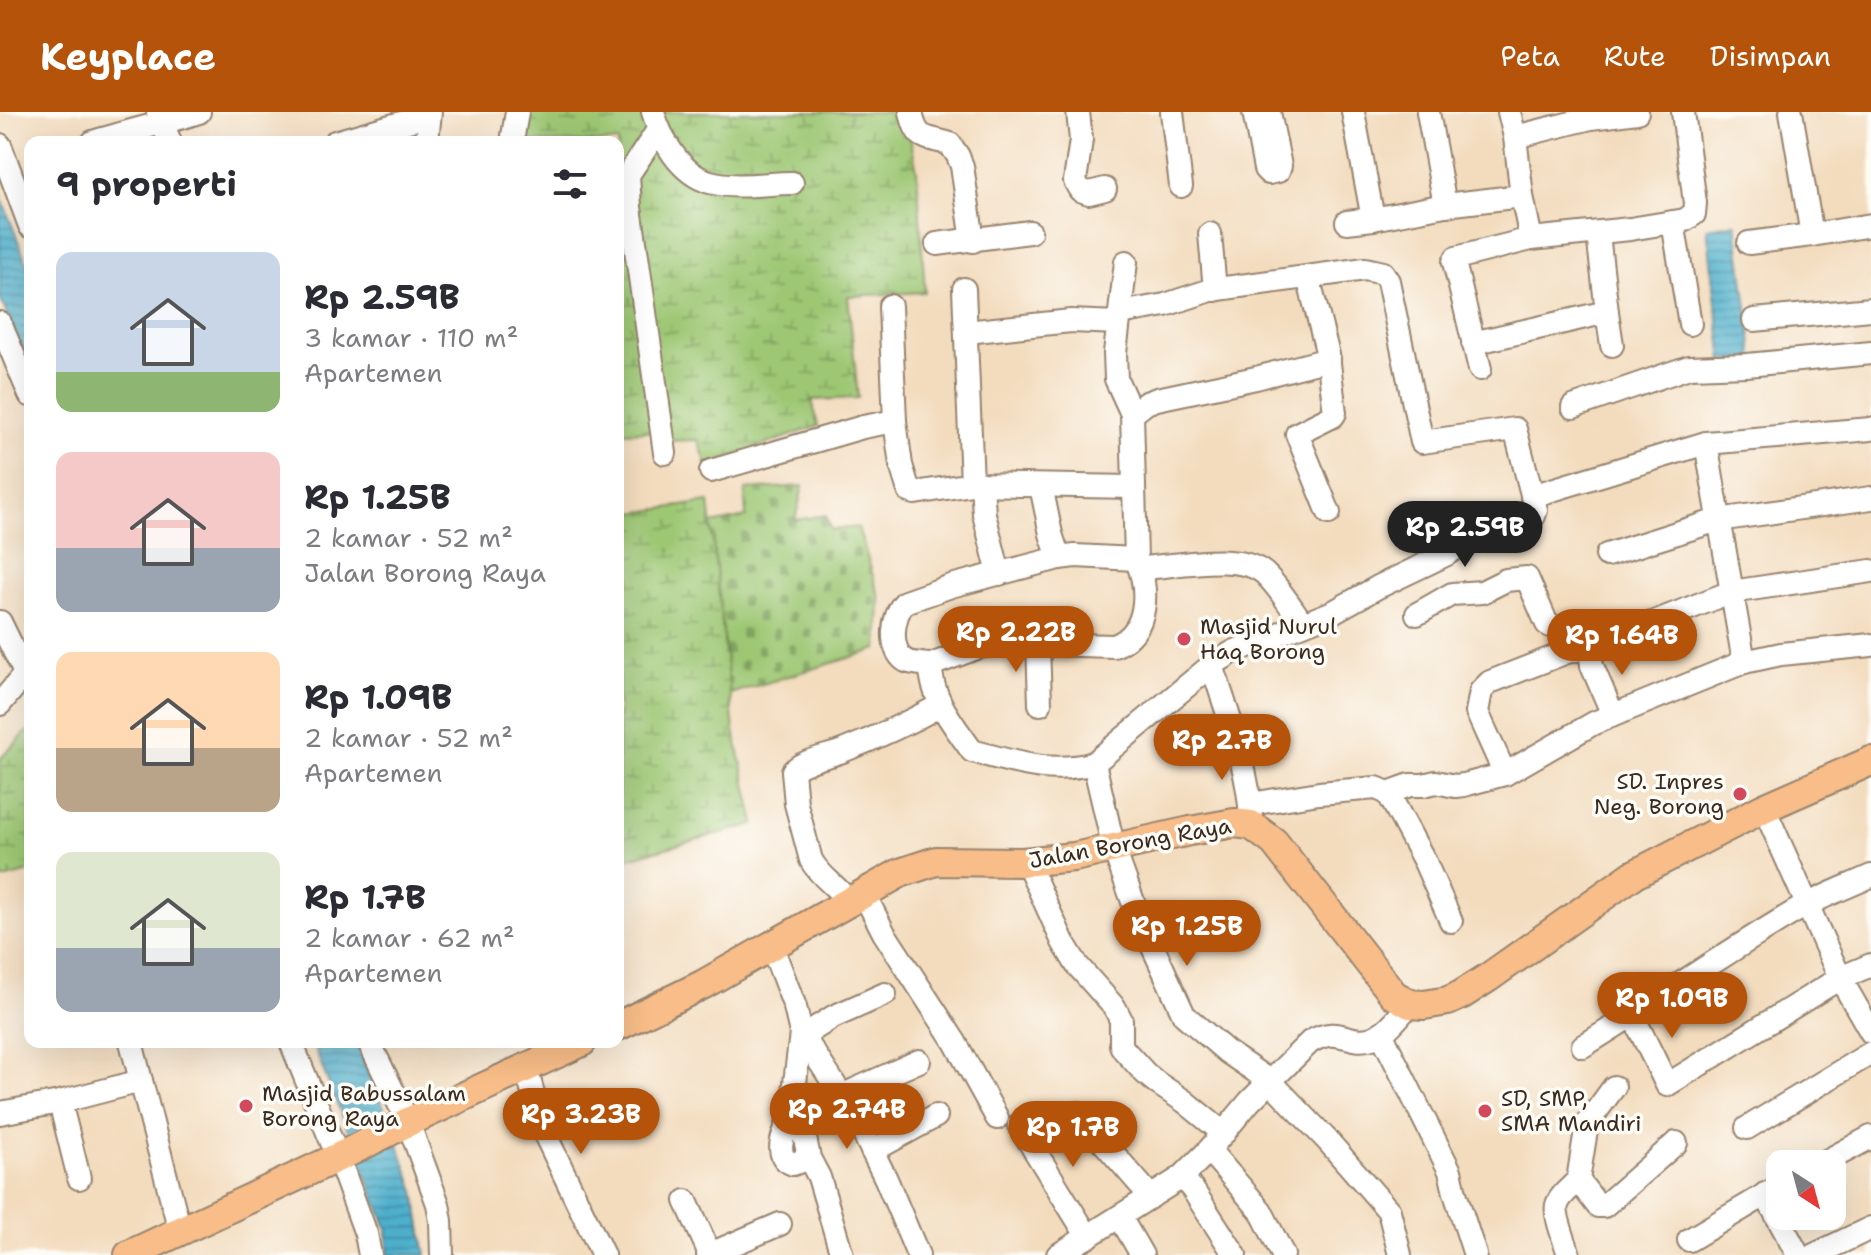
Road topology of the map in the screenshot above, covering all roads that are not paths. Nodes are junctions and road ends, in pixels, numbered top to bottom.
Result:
1 (199, 112) edge
2 (517, 112) edge
3 (911, 112) edge
4 (1078, 112) edge
5 (1172, 112) edge
6 (1254, 112) edge
7 (1269, 112) edge
8 (1353, 112) edge
9 (1428, 112) edge
10 (1509, 112) edge
11 (1637, 112) edge
12 (1683, 112) edge
13 (1791, 112) edge
14 (429, 113) edge
15 (1591, 115) edge
16 (656, 121) edge
17 (152, 126) edge
18 (115, 136) edge
19 (354, 136) edge
20 (427, 136) edge
21 (513, 136) edge
22 (1515, 137) junction
23 (0, 145) edge
24 (792, 183) dead end
25 (1181, 186) dead end
26 (1105, 189) dead end
27 (1522, 196) junction
28 (1445, 205) junction
29 (24, 210) edge
30 (1373, 219) junction
31 (1347, 222) dead end
32 (1673, 222) junction
33 (1871, 225) edge
34 (1030, 232) dead end
35 (1210, 234) dead end
36 (1598, 234) junction
37 (1812, 235) junction
38 (1531, 239) junction
39 (973, 241) junction
40 (1749, 243) dead end
41 (937, 244) dead end
42 (1126, 262) dead end
43 (1308, 277) junction
44 (964, 289) dead end
45 (1215, 290) junction
46 (890, 306) dead end
47 (1871, 309) edge
48 (1607, 312) junction
49 (1119, 318) junction
50 (1754, 320) dead end
51 (0, 323) edge
52 (1690, 324) dead end
53 (966, 332) junction
54 (1473, 343) junction
55 (1612, 345) dead end
56 (1871, 353) edge
57 (6, 357) edge
58 (1329, 359) junction
59 (1480, 369) dead end
60 (24, 386) edge
61 (1573, 407) dead end
62 (1132, 414) junction
63 (895, 421) junction
64 (1871, 429) edge
65 (1706, 443) junction
66 (665, 453) dead end
67 (711, 471) dead end
68 (977, 484) junction
69 (1041, 486) junction
70 (1134, 487) junction
71 (1532, 496) junction
72 (1871, 498) edge
73 (1329, 513) dead end
74 (1718, 520) junction
75 (1607, 555) dead end
76 (1059, 558) junction
77 (1138, 563) junction
78 (1871, 571) edge
79 (999, 574) junction
80 (1731, 592) junction
81 (1417, 614) dead end
82 (0, 622) edge
83 (1303, 624) junction
84 (1038, 643) junction
85 (1871, 645) edge
86 (1594, 646) junction
87 (1744, 662) junction
88 (931, 665) junction
89 (1212, 665) junction
90 (24, 666) edge
91 (24, 675) edge
92 (0, 704) edge
93 (1040, 704) dead end
94 (941, 705) junction
95 (1613, 715) junction
96 (1871, 761) edge
97 (1094, 763) junction
98 (1505, 774) junction
99 (1388, 793) junction
100 (1764, 808) junction
101 (1251, 815) junction
102 (1114, 849) junction
103 (1027, 862) junction
104 (1871, 876) edge
105 (856, 897) junction
106 (1807, 905) junction
107 (1451, 921) dead end
108 (772, 947) junction
109 (1871, 965) edge
110 (1840, 978) junction
111 (885, 994) dead end
112 (1410, 1004) junction
113 (1633, 1016) junction
114 (624, 1023) edge
115 (1871, 1032) edge
116 (1381, 1033) junction
117 (802, 1035) junction
118 (1583, 1046) dead end
119 (133, 1048) edge
120 (294, 1048) edge
121 (371, 1048) edge
122 (569, 1048) edge
123 (1871, 1053) edge
124 (919, 1061) dead end
125 (526, 1068) junction
126 (141, 1081) junction
127 (1271, 1082) junction
128 (1614, 1087) dead end
129 (843, 1095) junction
130 (60, 1102) junction
131 (0, 1113) edge
132 (1078, 1113) dead end
133 (936, 1116) dead end
134 (997, 1118) dead end
135 (402, 1125) junction
136 (1019, 1125) dead end
137 (1747, 1128) dead end
138 (1225, 1132) junction
139 (1871, 1137) edge
140 (1676, 1143) dead end
141 (1209, 1150) junction
142 (1846, 1150) edge
143 (872, 1151) junction
144 (342, 1156) junction
145 (1182, 1177) junction
146 (79, 1178) dead end
147 (1578, 1180) junction
148 (1766, 1194) edge
149 (1151, 1197) junction
150 (686, 1201) dead end
151 (1120, 1217) junction
152 (780, 1224) dead end
153 (1871, 1228) edge
154 (1788, 1230) edge
155 (180, 1231) junction
156 (1088, 1237) junction
157 (1689, 1240) dead end
158 (129, 1255) edge
159 (370, 1255) edge
160 (442, 1255) edge
161 (603, 1255) edge
162 (709, 1255) edge
163 (842, 1255) edge
164 (918, 1255) edge
165 (1058, 1255) edge
166 (1142, 1255) edge
167 (1235, 1255) edge
168 (1283, 1255) edge
169 (1400, 1255) edge
170 (1475, 1255) edge
171 (1569, 1255) edge
172 (1798, 1255) edge
173 (1814, 1255) edge

1 - 17 street
2 - 21 street
3 - 39 street
4 - 26 street
5 - 25 street
6 - 7 street
8 - 30 street
9 - 28 street
10 - 22 street
11 - 15 street
12 - 32 street
13 - 37 street
14 - 19 street
14 - 20 street
15 - 22 street
16 - 24 street
16 - 66 street
17 - 18 street
22 - 27 street
23 - 29 street
27 - 28 street
27 - 38 street
28 - 30 street
30 - 31 street
32 - 36 street
32 - 52 street
33 - 37 street
34 - 39 street
35 - 45 street
36 - 38 street
36 - 48 street
37 - 40 street
38 - 54 street
39 - 41 street
42 - 49 street
43 - 45 street
43 - 58 street
43 - 71 street
44 - 53 street
45 - 49 street
46 - 63 street
47 - 50 street
48 - 54 street
48 - 55 street
49 - 53 street
49 - 62 street
51 - 57 street
53 - 68 street
54 - 59 street
56 - 61 street
57 - 60 street
58 - 62 street
58 - 73 street
62 - 70 street
63 - 67 street
63 - 68 street
64 - 65 street
65 - 71 street
65 - 74 street
68 - 69 street
68 - 79 street
69 - 70 street
69 - 76 street
70 - 77 street
71 - 83 street
72 - 74 street
74 - 75 street
74 - 80 street
76 - 77 street
76 - 79 street
77 - 83 street
77 - 84 street
78 - 80 street
79 - 88 street
80 - 86 street
80 - 87 street
81 - 86 street
82 - 90 street
83 - 89 street
84 - 88 street
84 - 93 street
85 - 87 street
86 - 95 street
86 - 98 street
87 - 95 street
88 - 94 street
89 - 97 street
89 - 101 street
91 - 92 street
94 - 97 street
94 - 105 street
95 - 98 street
96 - 100 main road
97 - 102 street
98 - 99 street
99 - 101 street
99 - 107 street
100 - 106 street
100 - 112 main road
101 - 102 main road, Jalan Borong Raya
101 - 112 main road, Jalan Borong Raya
102 - 103 main road, Jalan Borong Raya
102 - 127 street
103 - 105 main road, Jalan Borong Raya
103 - 138 street
104 - 106 street
105 - 108 main road, Jalan Borong Raya
105 - 134 street
106 - 110 street
106 - 113 street
108 - 114 main road, Jalan Borong Raya
108 - 117 street
109 - 110 street
110 - 113 street
110 - 115 street
111 - 117 street
112 - 116 street
113 - 118 street
116 - 127 street
116 - 170 street
117 - 129 street
117 - 163 street
119 - 126 street
120 - 144 street
121 - 135 street
122 - 125 main road
123 - 137 street
124 - 129 street
125 - 135 main road
125 - 161 street
126 - 130 street
126 - 155 street
127 - 138 street
127 - 169 street
128 - 147 street
129 - 143 street
130 - 131 street
130 - 146 street
132 - 149 street
133 - 143 street
135 - 144 main road
135 - 160 street
136 - 156 street
138 - 141 street
139 - 142 street
140 - 147 street
141 - 145 street
141 - 168 street
143 - 164 street
144 - 155 main road
144 - 159 street
145 - 149 street
145 - 167 street
147 - 171 street
148 - 157 street
149 - 151 street
150 - 162 street
151 - 156 street
151 - 166 street
152 - 162 street
153 - 173 street
154 - 172 street
155 - 158 main road
156 - 165 street

